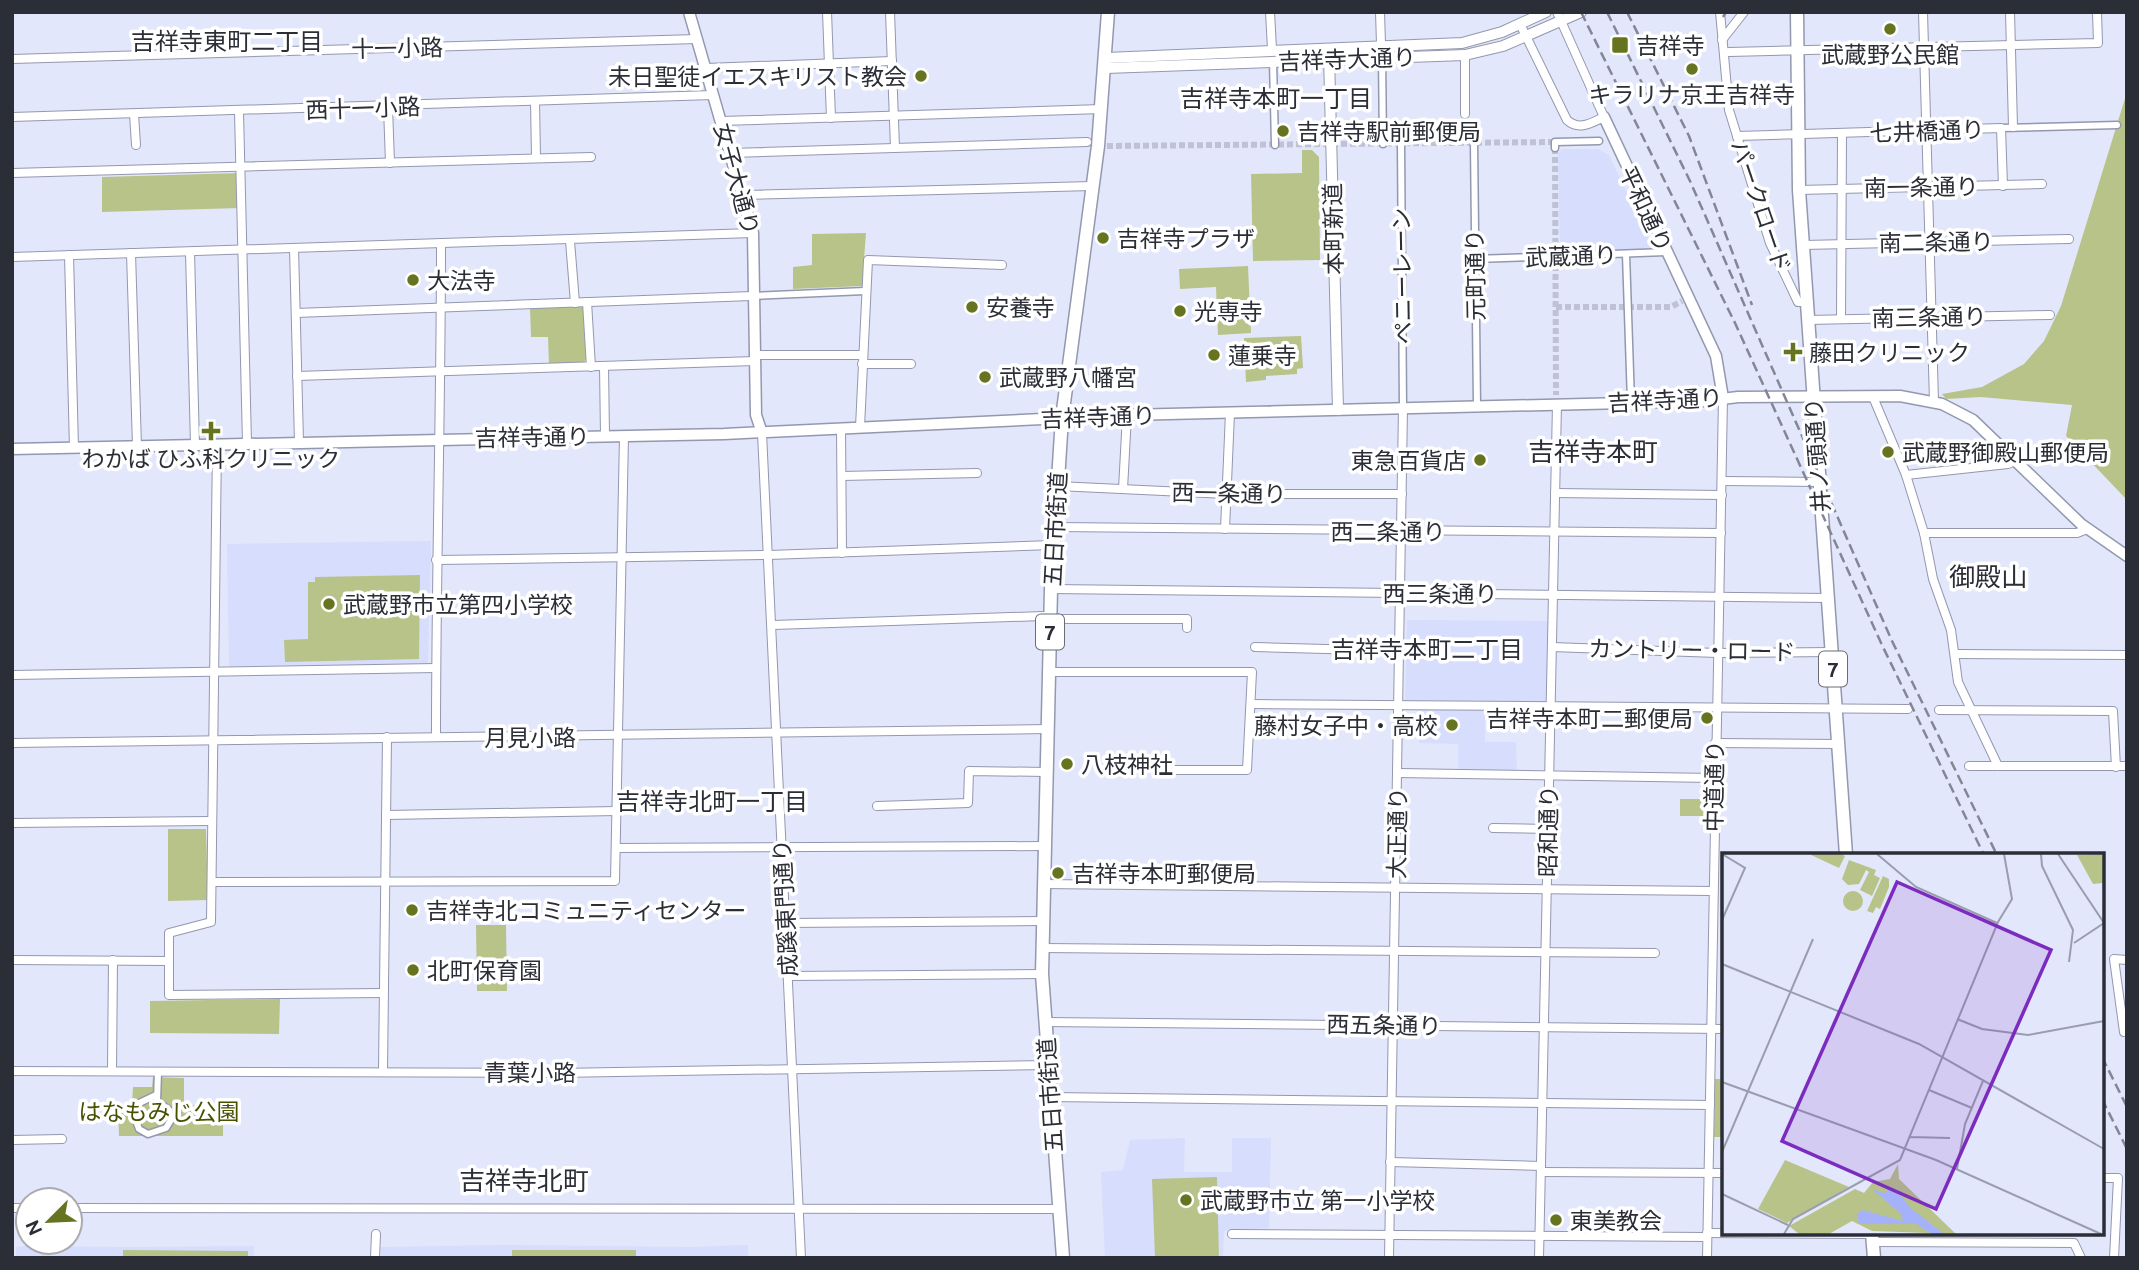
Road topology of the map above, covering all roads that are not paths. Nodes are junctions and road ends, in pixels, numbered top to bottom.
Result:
1 (689, 12) edge
2 (827, 12) edge
3 (890, 12) edge
4 (1108, 12) edge
5 (1270, 12) edge
6 (1380, 12) edge
7 (1546, 12) edge
8 (1581, 12) edge
9 (1720, 12) edge
10 (1744, 12) edge
11 (1797, 12) edge
12 (1923, 12) edge
13 (2010, 12) edge
14 (2097, 12) edge
15 (1559, 17) edge
16 (1520, 24) junction
17 (1526, 38) junction
18 (697, 39) junction
19 (1722, 40) junction
20 (1381, 44) junction
21 (2011, 46) junction
22 (1328, 47) junction
23 (1272, 49) junction
24 (1924, 49) junction
25 (1797, 51) junction
26 (1729, 52) dead end
27 (1465, 55) junction
28 (1382, 57) junction
29 (12, 59) edge
30 (1329, 60) junction
31 (892, 61) junction
32 (1273, 61) junction
33 (1106, 63) junction
34 (829, 64) junction
35 (706, 68) junction
36 (713, 95) junction
37 (535, 102) junction
38 (388, 107) junction
39 (1102, 109) junction
40 (239, 112) junction
41 (134, 114) junction
42 (1465, 114) dead end
43 (893, 115) junction
44 (12, 117) edge
45 (1604, 117) junction
46 (831, 118) junction
47 (721, 121) junction
48 (2117, 125) dead end
49 (2013, 127) junction
50 (2001, 128) junction
51 (1928, 132) junction
52 (1797, 134) junction
53 (1842, 134) junction
54 (1737, 136) junction
55 (1599, 141) dead end
56 (1474, 143) dead end
57 (1383, 144) dead end
58 (1401, 144) dead end
59 (136, 145) dead end
60 (1097, 145) junction
61 (1275, 145) dead end
62 (1555, 145) tunnel mouth
63 (895, 148) junction
64 (731, 153) junction
65 (591, 157) dead end
66 (536, 158) junction
67 (390, 163) junction
68 (240, 168) junction
69 (12, 173) edge
70 (2042, 184) dead end
71 (1092, 186) junction
72 (2003, 186) junction
73 (1930, 187) junction
74 (1842, 189) junction
75 (1799, 190) junction
76 (743, 195) junction
77 (753, 233) junction
78 (2069, 239) dead end
79 (570, 241) junction
80 (1931, 242) junction
81 (441, 243) junction
82 (1841, 244) junction
83 (1804, 245) junction
84 (294, 248) junction
85 (242, 250) junction
86 (190, 251) junction
87 (1666, 252) junction
88 (131, 253) junction
89 (1626, 254) junction
90 (69, 255) junction
91 (12, 257) edge
92 (1475, 259) junction
93 (1002, 265) dead end
94 (865, 290) junction
95 (752, 296) junction
96 (587, 302) junction
97 (1807, 302) junction
98 (575, 303) junction
99 (441, 308) junction
100 (296, 313) junction
101 (2050, 315) dead end
102 (1932, 316) junction
103 (1841, 319) junction
104 (1808, 320) junction
105 (755, 358) junction
106 (862, 359) junction
107 (911, 364) dead end
108 (604, 366) junction
109 (591, 367) junction
110 (441, 371) junction
111 (297, 376) junction
112 (1874, 397) junction
113 (1723, 398) junction
114 (1813, 398) junction
115 (1556, 400) junction
116 (1631, 402) junction
117 (1934, 402) junction
118 (1477, 406) junction
119 (1403, 408) junction
120 (1338, 410) junction
121 (1230, 413) junction
122 (1127, 415) junction
123 (1062, 418) junction
124 (860, 427) junction
125 (841, 428) junction
126 (762, 433) junction
127 (605, 436) junction
128 (624, 436) junction
129 (440, 440) junction
130 (299, 442) junction
131 (247, 443) junction
132 (217, 444) junction
133 (194, 445) junction
134 (137, 446) junction
135 (74, 448) junction
136 (12, 449) edge
137 (2017, 460) junction
138 (976, 473) dead end
139 (1906, 475) junction
140 (842, 476) junction
141 (1723, 481) junction
142 (1818, 482) junction
143 (1057, 486) junction
144 (1123, 489) junction
145 (1555, 493) junction
146 (1227, 494) junction
147 (1402, 494) junction
148 (1722, 495) junction
149 (1054, 527) junction
150 (1225, 529) junction
151 (2087, 529) junction
152 (1401, 531) junction
153 (1554, 531) junction
154 (1721, 533) junction
155 (1924, 533) junction
156 (1053, 545) junction
157 (842, 553) junction
158 (769, 555) junction
159 (2127, 556) edge
160 (623, 558) junction
161 (436, 560) junction
162 (1051, 589) junction
163 (1400, 593) junction
164 (1553, 594) junction
165 (1718, 595) junction
166 (1828, 598) junction
167 (1050, 617) junction
168 (773, 625) junction
169 (1187, 628) dead end
170 (1255, 647) dead end
171 (1552, 648) junction
172 (1400, 651) junction
173 (1717, 653) junction
174 (1832, 653) junction
175 (1956, 654) junction
176 (2127, 655) edge
177 (436, 668) junction
178 (214, 672) junction
179 (1050, 672) junction
180 (12, 675) edge
181 (1252, 704) junction
182 (1399, 705) junction
183 (1550, 707) junction
184 (1715, 709) junction
185 (1908, 709) dead end
186 (1836, 710) junction
187 (1940, 710) dead end
188 (1972, 710) junction
189 (1048, 729) junction
190 (778, 732) junction
191 (387, 737) junction
192 (436, 737) junction
193 (619, 737) junction
194 (213, 742) junction
195 (12, 743) edge
196 (1715, 743) junction
197 (1838, 744) junction
198 (1969, 766) dead end
199 (1998, 766) junction
200 (2127, 766) edge
201 (2116, 767) junction
202 (1158, 770) dead end
203 (1046, 772) junction
204 (1398, 774) junction
205 (1549, 776) junction
206 (1714, 778) junction
207 (877, 806) dead end
208 (617, 811) junction
209 (386, 815) junction
210 (211, 821) junction
211 (12, 823) edge
212 (1493, 828) dead end
213 (1548, 829) junction
214 (1044, 846) junction
215 (783, 847) junction
216 (616, 849) junction
217 (1846, 853) edge
218 (384, 881) junction
219 (212, 882) junction
220 (1043, 884) junction
221 (1397, 887) junction
222 (1547, 889) junction
223 (1712, 891) junction
224 (1042, 920) junction
225 (786, 923) junction
226 (1042, 948) junction
227 (1395, 951) junction
228 (1545, 954) junction
229 (1656, 954) dead end
230 (1713, 956) junction
231 (1722, 956) edge
232 (12, 960) edge
233 (113, 960) junction
234 (2127, 960) edge
235 (169, 961) junction
236 (1042, 974) junction
237 (788, 976) junction
238 (383, 993) junction
239 (1044, 1022) junction
240 (1394, 1025) junction
241 (1544, 1028) junction
242 (1712, 1028) junction
243 (1722, 1029) edge
244 (2127, 1032) edge
245 (1048, 1065) junction
246 (383, 1070) junction
247 (792, 1070) junction
248 (12, 1071) edge
249 (112, 1071) junction
250 (159, 1072) junction
251 (156, 1094) junction
252 (1050, 1097) junction
253 (1391, 1101) junction
254 (1542, 1102) junction
255 (1710, 1105) junction
256 (62, 1139) dead end
257 (12, 1140) edge
258 (1390, 1162) junction
259 (1541, 1169) junction
260 (1709, 1173) junction
261 (1722, 1173) edge
262 (2104, 1178) edge
263 (84, 1208) edge
264 (1059, 1209) junction
265 (799, 1210) junction
266 (376, 1234) dead end
267 (1232, 1234) dead end
268 (1389, 1235) junction
269 (1707, 1235) junction
270 (1539, 1236) junction
271 (1872, 1236) edge
272 (375, 1258) edge
273 (801, 1258) edge
274 (1063, 1258) edge
275 (1389, 1258) edge
276 (1539, 1258) edge
277 (1707, 1258) edge
278 (1874, 1258) edge
279 (2081, 1258) edge
280 (2114, 1258) edge

1 - 18 main road, 女子大通り
2 - 34 street
3 - 31 street
4 - 33 main road, 五日市街道 / 7
5 - 23 street
6 - 20 street
7 - 16 street, 吉祥寺大通り
8 - 15 street, 吉祥寺大通り
9 - 19 street, パークロード
10 - 19 street
11 - 25 main road, 井ノ頭通り / 7
12 - 24 street
13 - 21 street
14 - 21 street
15 - 17 street, 吉祥寺大通り
15 - 45 street, 平和通り
16 - 17 street
16 - 20 street, 吉祥寺大通り
17 - 27 street, 吉祥寺大通り
17 - 45 street
18 - 29 street, 十一小路
18 - 35 main road, 女子大通り
19 - 54 street, パークロード
20 - 22 street, 吉祥寺大通り
21 - 24 street
21 - 49 street
22 - 23 street, 吉祥寺大通り
22 - 30 street, 本町新道
23 - 33 street, 吉祥寺大通り
24 - 25 street
24 - 51 street
25 - 26 street
25 - 52 main road, 井ノ頭通り / 7
27 - 28 street, 吉祥寺大通り
27 - 42 street
28 - 30 street, 吉祥寺大通り
28 - 57 street
30 - 32 street, 吉祥寺大通り
30 - 120 street, 本町新道
31 - 34 street
31 - 43 street
32 - 33 street, 吉祥寺大通り
32 - 61 street
33 - 39 main road, 五日市街道 / 7
34 - 35 street
34 - 46 street
35 - 36 main road, 女子大通り
36 - 37 street, 西十一小路
36 - 47 main road, 女子大通り
37 - 38 street, 西十一小路
37 - 66 street
38 - 40 street, 西十一小路
38 - 67 street
39 - 43 street
39 - 60 main road, 五日市街道 / 7
40 - 41 street, 西十一小路
40 - 68 street
41 - 44 street, 西十一小路
41 - 59 street
43 - 46 street
43 - 63 street
45 - 87 main road, 平和通り
46 - 47 street
47 - 64 main road, 女子大通り
48 - 49 street, 七井橋通り
49 - 50 street, 七井橋通り
50 - 51 street, 七井橋通り
50 - 72 street
51 - 53 street, 七井橋通り
51 - 73 street
52 - 53 street, 七井橋通り
52 - 54 street, 七井橋通り
52 - 75 main road, 井ノ頭通り / 7
53 - 74 street
54 - 97 street, パークロード
55 - 62 street
56 - 92 street, 元町通り
58 - 119 street, ペニーレーン
60 - 63 street
60 - 71 main road, 五日市街道 / 7
63 - 64 street
64 - 76 main road, 女子大通り
65 - 66 street
66 - 67 street
67 - 68 street
68 - 69 street
68 - 85 street
70 - 72 street, 南一条通り
71 - 76 street
71 - 123 main road, 五日市街道 / 7
72 - 73 street, 南一条通り
73 - 74 street, 南一条通り
73 - 80 street
74 - 75 street, 南一条通り
74 - 82 street
75 - 83 main road, 井ノ頭通り / 7
76 - 77 main road, 女子大通り
77 - 79 street
77 - 95 main road, 女子大通り
78 - 80 street, 南二条通り
79 - 81 street
79 - 98 street
80 - 82 street, 南二条通り
80 - 102 street
81 - 84 street
81 - 99 street
82 - 83 street, 南二条通り
82 - 103 street
83 - 97 main road, 井ノ頭通り / 7
84 - 85 street
84 - 100 street
85 - 86 street
85 - 131 street
86 - 88 street
86 - 133 street
87 - 89 street, 武蔵通り
87 - 113 main road, 平和通り
88 - 90 street
88 - 134 street
89 - 92 street, 武蔵通り
89 - 116 street
90 - 91 street
90 - 135 street
92 - 118 street, 元町通り
93 - 94 street
94 - 95 street
94 - 106 street
95 - 96 street
95 - 105 main road, 女子大通り
96 - 98 street
96 - 109 street
97 - 104 main road, 井ノ頭通り / 7
98 - 99 street
99 - 100 street
99 - 110 street
100 - 111 street
101 - 102 street, 南三条通り
102 - 103 street, 南三条通り
102 - 117 street
103 - 104 street, 南三条通り
104 - 114 main road, 井ノ頭通り / 7
105 - 106 street
105 - 108 street
105 - 126 main road, 女子大通り
106 - 107 street
106 - 124 street
108 - 109 street
108 - 127 street
109 - 110 street
110 - 111 street
110 - 129 street
111 - 130 street
112 - 114 main road, 吉祥寺通り
112 - 117 main road, 吉祥寺通り
112 - 139 street
113 - 114 main road, 吉祥寺通り
113 - 116 main road, 吉祥寺通り
113 - 141 street, 中道通り
114 - 142 main road, 井ノ頭通り / 7
115 - 116 main road, 吉祥寺通り
115 - 118 main road, 吉祥寺通り
115 - 145 street, 昭和通り
117 - 137 main road, 吉祥寺通り
118 - 119 main road, 吉祥寺通り
119 - 120 main road, 吉祥寺通り
119 - 147 street, 大正通り
120 - 121 main road, 吉祥寺通り
121 - 122 main road, 吉祥寺通り
121 - 146 street
122 - 123 main road, 吉祥寺通り
122 - 144 street
123 - 124 main road, 吉祥寺通り
123 - 143 main road, 五日市街道 / 7
124 - 125 main road, 吉祥寺通り
125 - 126 main road, 吉祥寺通り
125 - 140 street
126 - 128 main road, 吉祥寺通り
126 - 158 street, 成蹊東門通り
127 - 128 main road, 吉祥寺通り
127 - 129 main road, 吉祥寺通り
128 - 160 street
129 - 130 main road, 吉祥寺通り
129 - 161 street
130 - 131 main road, 吉祥寺通り
131 - 132 main road, 吉祥寺通り
132 - 133 main road, 吉祥寺通り
132 - 178 street
133 - 134 main road, 吉祥寺通り
134 - 135 main road, 吉祥寺通り
135 - 136 main road, 吉祥寺通り
137 - 139 street
137 - 151 main road, 吉祥寺通り
138 - 140 street
139 - 155 street
140 - 157 street
141 - 142 street
141 - 148 street, 中道通り
142 - 166 main road, 井ノ頭通り / 7
143 - 144 street, 西一条通り
143 - 149 main road, 五日市街道 / 7
144 - 146 street, 西一条通り
145 - 148 street
145 - 153 street, 昭和通り
146 - 147 street, 西一条通り
146 - 150 street
147 - 152 street, 大正通り
148 - 154 street, 中道通り
149 - 150 street, 西二条通り
149 - 156 main road, 五日市街道 / 7
150 - 152 street, 西二条通り
151 - 155 street
151 - 159 main road, 吉祥寺通り
152 - 153 street, 西二条通り
152 - 163 street, 大正通り
153 - 154 street, 西二条通り
153 - 164 street, 昭和通り
154 - 165 street, 中道通り
155 - 175 street
156 - 157 street
156 - 162 main road, 五日市街道 / 7
157 - 158 street
158 - 160 street
158 - 168 street, 成蹊東門通り
160 - 161 street
160 - 193 street
161 - 177 street
162 - 163 street, 西三条通り
162 - 167 main road, 五日市街道 / 7
163 - 164 street, 西三条通り
163 - 172 street, 大正通り
164 - 165 street, 西三条通り
164 - 171 street, 昭和通り
165 - 166 street, 西三条通り
165 - 173 street, 中道通り
166 - 174 main road, 井ノ頭通り / 7
167 - 168 street
167 - 169 street
167 - 179 main road, 五日市街道 / 7
168 - 190 street, 成蹊東門通り
170 - 172 street
171 - 173 street, カントリー・ロード
171 - 183 street, 昭和通り
172 - 182 street, 大正通り
173 - 174 street, カントリー・ロード
173 - 184 street, 中道通り
174 - 186 main road, 井ノ頭通り / 7
175 - 176 street
175 - 188 street
177 - 178 street
177 - 192 street
178 - 180 street
178 - 194 street
179 - 181 street
179 - 189 main road, 五日市街道 / 7
181 - 182 street
181 - 202 street
182 - 183 street
182 - 204 street, 大正通り
183 - 184 street
183 - 205 street, 昭和通り
184 - 186 street
184 - 196 street, 中道通り
185 - 186 street
186 - 197 main road, 井ノ頭通り / 7
187 - 188 street
188 - 199 street
188 - 201 street
189 - 190 street, 月見小路
189 - 203 main road, 五日市街道 / 7
190 - 193 street, 月見小路
190 - 215 street, 成蹊東門通り
191 - 192 street, 月見小路
191 - 194 street, 月見小路
191 - 209 street
192 - 193 street, 月見小路
193 - 208 street
194 - 195 street, 月見小路
194 - 210 street
196 - 197 street
196 - 206 street, 中道通り
197 - 217 main road, 井ノ頭通り / 7
198 - 199 street
199 - 201 street
200 - 201 street
203 - 207 street
203 - 214 main road, 五日市街道 / 7
204 - 205 street
204 - 221 street, 大正通り
205 - 206 street
205 - 213 street, 昭和通り
206 - 223 street, 中道通り
208 - 209 street
208 - 216 street
209 - 218 street
210 - 211 street
210 - 219 street
212 - 213 street
213 - 222 street, 昭和通り
214 - 215 street
214 - 220 main road, 五日市街道 / 7
215 - 216 street
215 - 225 street, 成蹊東門通り
216 - 218 street
218 - 219 street
218 - 238 street
219 - 235 street
220 - 221 street
220 - 224 main road, 五日市街道 / 7
221 - 222 street
221 - 227 street, 大正通り
222 - 223 street
222 - 228 street, 昭和通り
223 - 230 street, 中道通り
224 - 225 street
224 - 226 main road, 五日市街道 / 7
225 - 237 street, 成蹊東門通り
226 - 227 street
226 - 236 main road, 五日市街道 / 7
227 - 228 street
227 - 240 street, 大正通り
228 - 229 street
228 - 241 street, 昭和通り
230 - 231 street
230 - 242 street, 中道通り
232 - 233 street
233 - 235 street
233 - 249 street
234 - 244 street
235 - 238 street
236 - 237 street
236 - 239 main road, 五日市街道 / 7
237 - 247 street, 成蹊東門通り
238 - 246 street
239 - 240 street, 西五条通り
239 - 245 main road, 五日市街道 / 7
240 - 241 street, 西五条通り
240 - 253 street, 大正通り
241 - 242 street, 西五条通り
241 - 254 street, 昭和通り
242 - 243 street, 西五条通り
242 - 255 street, 中道通り
245 - 247 street, 青葉小路
245 - 252 main road, 五日市街道 / 7
246 - 247 street, 青葉小路
246 - 250 street, 青葉小路
247 - 265 street, 成蹊東門通り
248 - 249 street, 青葉小路
249 - 250 street, 青葉小路
250 - 251 street
251 - 251 street
252 - 253 street
252 - 264 main road, 五日市街道 / 7
253 - 254 street
253 - 258 street, 大正通り
254 - 255 street
254 - 259 street, 昭和通り
255 - 260 street, 中道通り
256 - 257 street
258 - 259 street
258 - 268 street, 大正通り
259 - 260 street
259 - 270 street, 昭和通り
260 - 261 street
260 - 269 street, 中道通り
262 - 280 street
263 - 265 street
264 - 265 street
264 - 274 main road, 五日市街道 / 7
265 - 273 street, 成蹊東門通り
266 - 272 street
267 - 268 street
268 - 270 street
268 - 275 street, 大正通り
269 - 270 street
269 - 271 street
269 - 277 street, 中道通り
270 - 276 street, 昭和通り
271 - 278 main road
271 - 279 street

